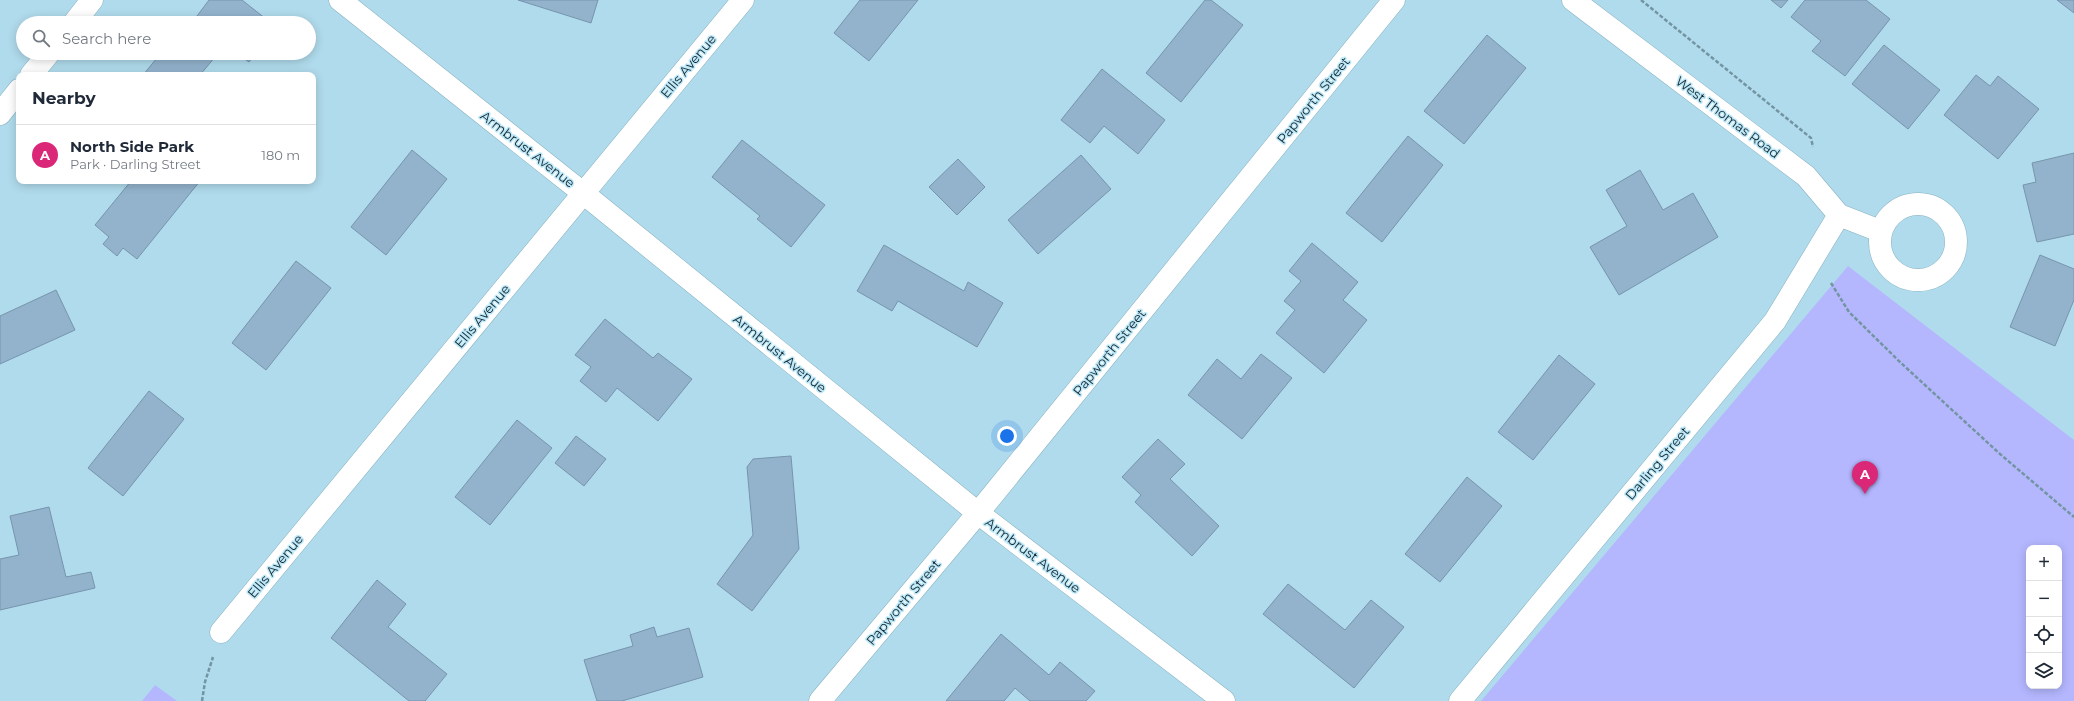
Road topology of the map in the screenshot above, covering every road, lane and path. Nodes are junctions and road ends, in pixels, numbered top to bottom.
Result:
1 (92, 0) edge
2 (340, 0) edge
3 (743, 0) edge
4 (1394, 0) edge
5 (1573, 0) edge
6 (1641, 0) edge
7 (79, 16) edge
8 (44, 60) edge
9 (34, 72) edge
10 (16, 94) edge
11 (0, 114) edge
12 (1814, 151) dead end
13 (583, 193) junction
14 (1839, 215) junction
15 (1880, 231) dead end
16 (1815, 255) junction
17 (978, 513) junction
18 (2074, 517) edge
19 (221, 632) joint
20 (202, 701) edge
21 (820, 701) edge
22 (1224, 701) edge
23 (1460, 701) edge

1 - 7 street
2 - 13 street, Armbrust Avenue
3 - 13 street, Ellis Avenue
4 - 17 street, Papworth Street
5 - 14 street, West Thomas Road
6 - 12 path
8 - 9 street
10 - 11 street
13 - 17 street, Armbrust Avenue
13 - 19 street, Ellis Avenue
14 - 15 street, West Thomas Road
14 - 16 street, Darling Street
16 - 18 path
16 - 23 street, Darling Street
17 - 21 street, Papworth Street
17 - 22 street, Armbrust Avenue
19 - 20 path

